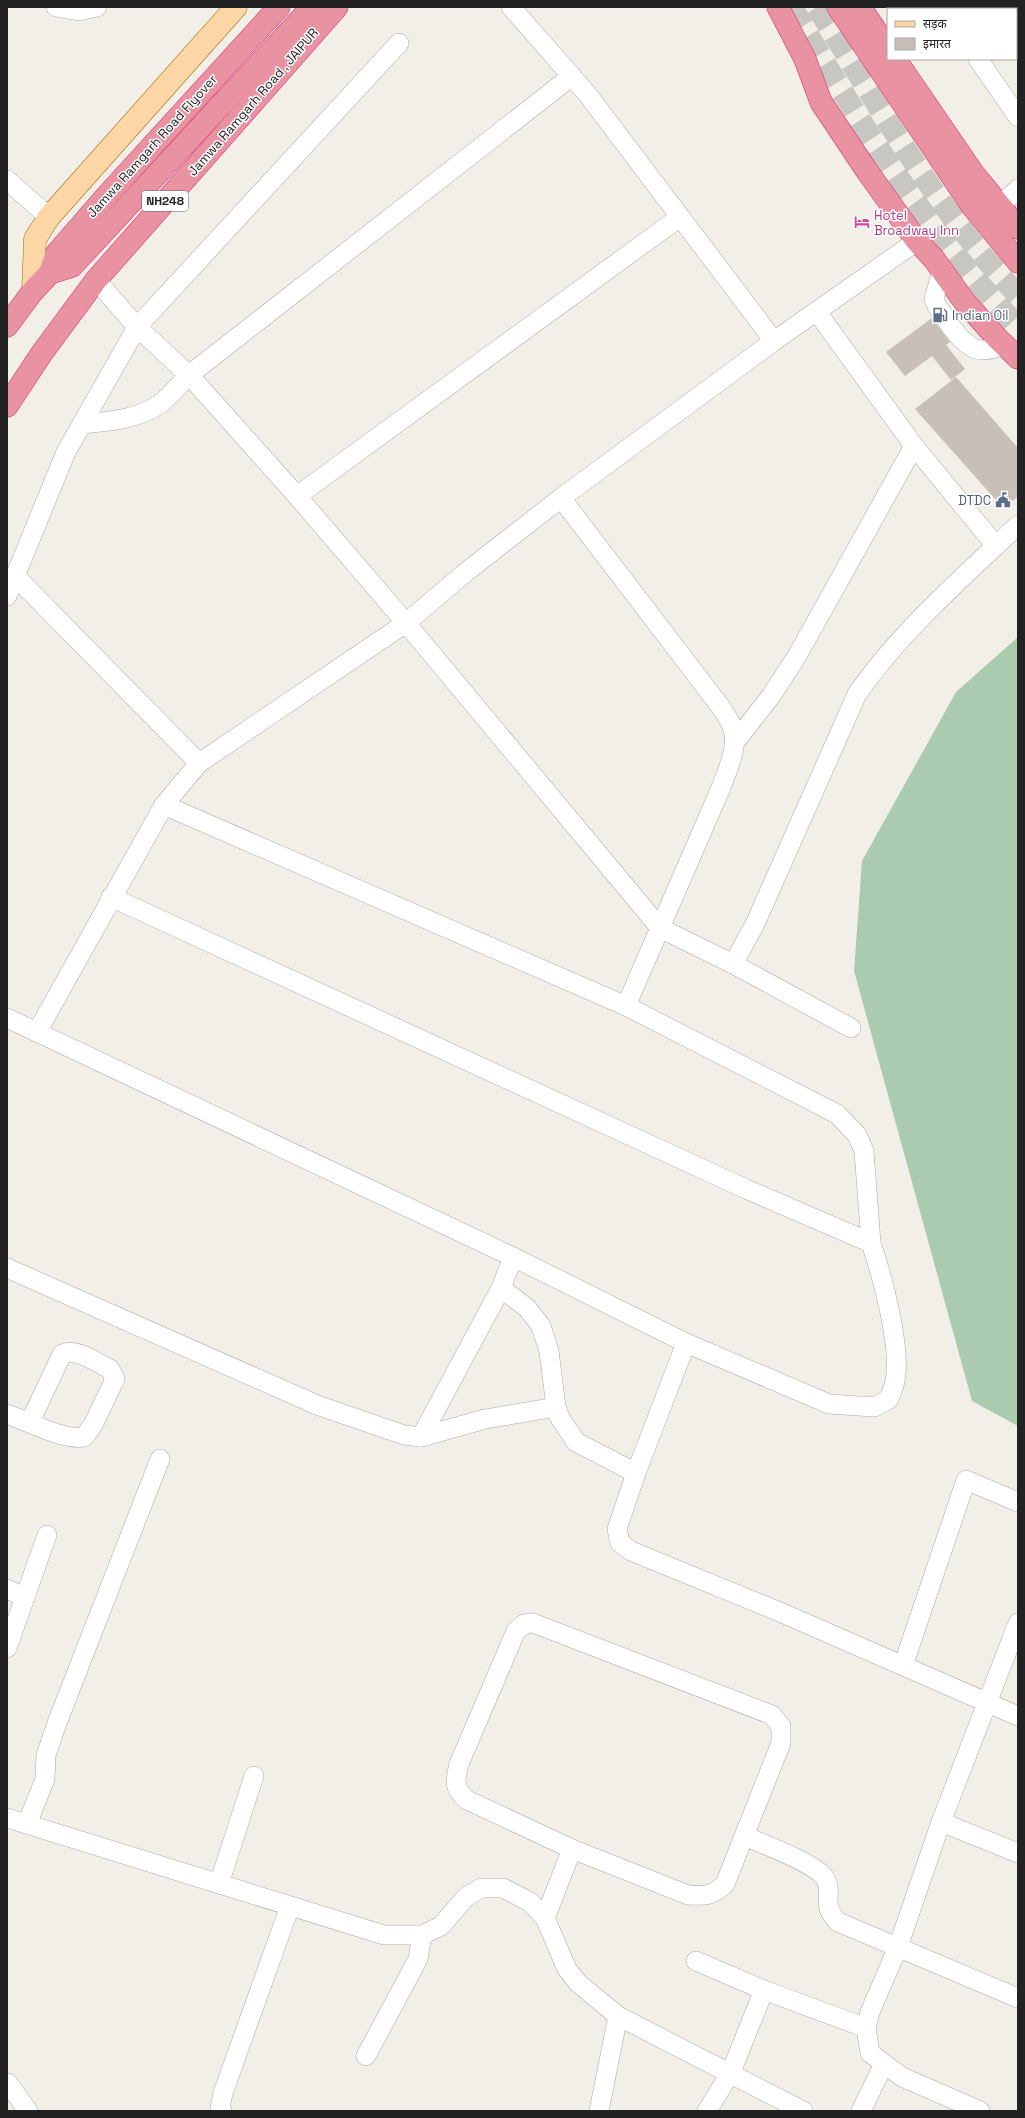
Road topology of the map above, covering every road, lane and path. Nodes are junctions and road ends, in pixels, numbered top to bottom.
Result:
1 (56, 7) edge
2 (97, 7) edge
3 (236, 7) edge
4 (279, 7) edge
5 (312, 7) edge
6 (338, 7) edge
7 (511, 7) edge
8 (778, 7) edge
9 (838, 7) edge
10 (860, 7) edge
11 (399, 43) dead end
12 (887, 48) edge
13 (896, 60) edge
14 (979, 60) edge
15 (572, 76) junction
16 (1018, 117) edge
17 (7, 180) edge
18 (1018, 189) edge
19 (1000, 205) junction
20 (49, 217) junction
21 (680, 217) junction
22 (1018, 228) edge
23 (917, 241) junction
24 (1018, 262) edge
25 (50, 273) junction
26 (96, 280) junction
27 (33, 291) junction
28 (817, 312) junction
29 (7, 326) edge
30 (137, 327) junction
31 (774, 341) junction
32 (1011, 352) edge
33 (189, 375) junction
34 (7, 406) edge
35 (82, 424) junction
36 (914, 446) junction
37 (297, 496) junction
38 (562, 498) junction
39 (1018, 525) edge
40 (996, 546) junction
41 (15, 576) junction
42 (7, 596) edge
43 (406, 623) junction
44 (735, 742) junction
45 (199, 763) junction
46 (164, 805) junction
47 (111, 897) junction
48 (660, 928) junction
49 (733, 964) junction
50 (626, 1006) junction
51 (7, 1018) edge
52 (851, 1028) dead end
53 (37, 1032) junction
54 (871, 1243) junction
55 (513, 1257) junction
56 (7, 1268) edge
57 (501, 1288) junction
58 (686, 1343) junction
59 (556, 1407) junction
60 (7, 1414) edge
61 (30, 1422) junction
62 (421, 1437) junction
63 (160, 1459) dead end
64 (636, 1473) junction
65 (1018, 1502) edge
66 (47, 1535) dead end
67 (7, 1589) edge
68 (24, 1597) junction
69 (1018, 1623) edge
70 (7, 1648) edge
71 (903, 1666) junction
72 (988, 1704) junction
73 (1018, 1716) edge
74 (254, 1776) dead end
75 (7, 1818) edge
76 (941, 1822) junction
77 (28, 1824) junction
78 (744, 1836) junction
79 (572, 1849) junction
80 (1018, 1854) edge
81 (219, 1884) junction
82 (290, 1906) junction
83 (545, 1918) junction
84 (422, 1935) junction
85 (898, 1947) junction
86 (696, 1961) dead end
87 (764, 1990) junction
88 (1018, 1998) edge
89 (618, 2016) junction
90 (866, 2028) junction
91 (366, 2056) dead end
92 (884, 2064) junction
93 (730, 2072) junction
94 (7, 2087) edge
95 (23, 2108) edge
96 (222, 2111) edge
97 (599, 2111) edge
98 (707, 2111) edge
99 (803, 2111) edge
100 (861, 2111) edge
101 (980, 2111) edge

1 - 2 street
3 - 20 main road
4 - 25 highway, Jamwa Ramgarh Road Flyover
5 - 25 highway
6 - 26 highway, Jamwa Ramgarh Road , JAIPUR / NH248
7 - 15 street
8 - 23 highway
9 - 24 highway
10 - 12 highway
11 - 30 street
13 - 19 highway
14 - 16 street
15 - 21 street
15 - 33 street
17 - 20 street
18 - 19 street
19 - 22 highway
20 - 27 main road
21 - 31 street
21 - 37 street
23 - 28 street
23 - 32 highway
25 - 27 highway, Jamwa Ramgarh Road Flyover
26 - 30 street
26 - 34 highway, Jamwa Ramgarh Road , JAIPUR / NH248
27 - 29 highway, Jamwa Ramgarh Road Flyover
28 - 31 street
28 - 36 street
30 - 33 street
30 - 35 street
31 - 38 street
33 - 35 street
33 - 37 street
35 - 41 street
36 - 40 street
36 - 44 street
37 - 43 street
38 - 43 street
38 - 44 street
39 - 40 street
40 - 49 street
41 - 42 street
41 - 45 street
43 - 45 street
43 - 48 street
44 - 48 street
45 - 46 street
46 - 47 street
46 - 50 street
47 - 53 street
47 - 54 street
48 - 49 street
48 - 50 street
49 - 52 street
50 - 54 street
51 - 53 street
53 - 55 street
54 - 58 street
55 - 57 street
55 - 58 street
56 - 62 street
57 - 59 street
57 - 62 street
58 - 64 street
59 - 62 street
59 - 64 street
60 - 61 street
61 - 61 street
63 - 77 street
64 - 71 street
65 - 71 street
66 - 68 street
67 - 68 street
68 - 70 street
69 - 72 street
71 - 72 street
72 - 73 street
72 - 76 street
74 - 81 street
75 - 77 street
76 - 80 street
76 - 85 street
77 - 81 street
78 - 79 street
78 - 79 street
78 - 85 street
79 - 83 street
81 - 82 street
82 - 84 street
82 - 96 street
83 - 84 street
83 - 89 street
84 - 91 street
85 - 88 street
85 - 90 street
86 - 87 street
87 - 90 street
87 - 93 street
89 - 93 street
89 - 97 street
90 - 92 street
92 - 100 street
92 - 101 street
93 - 98 street
93 - 99 street
94 - 95 street

